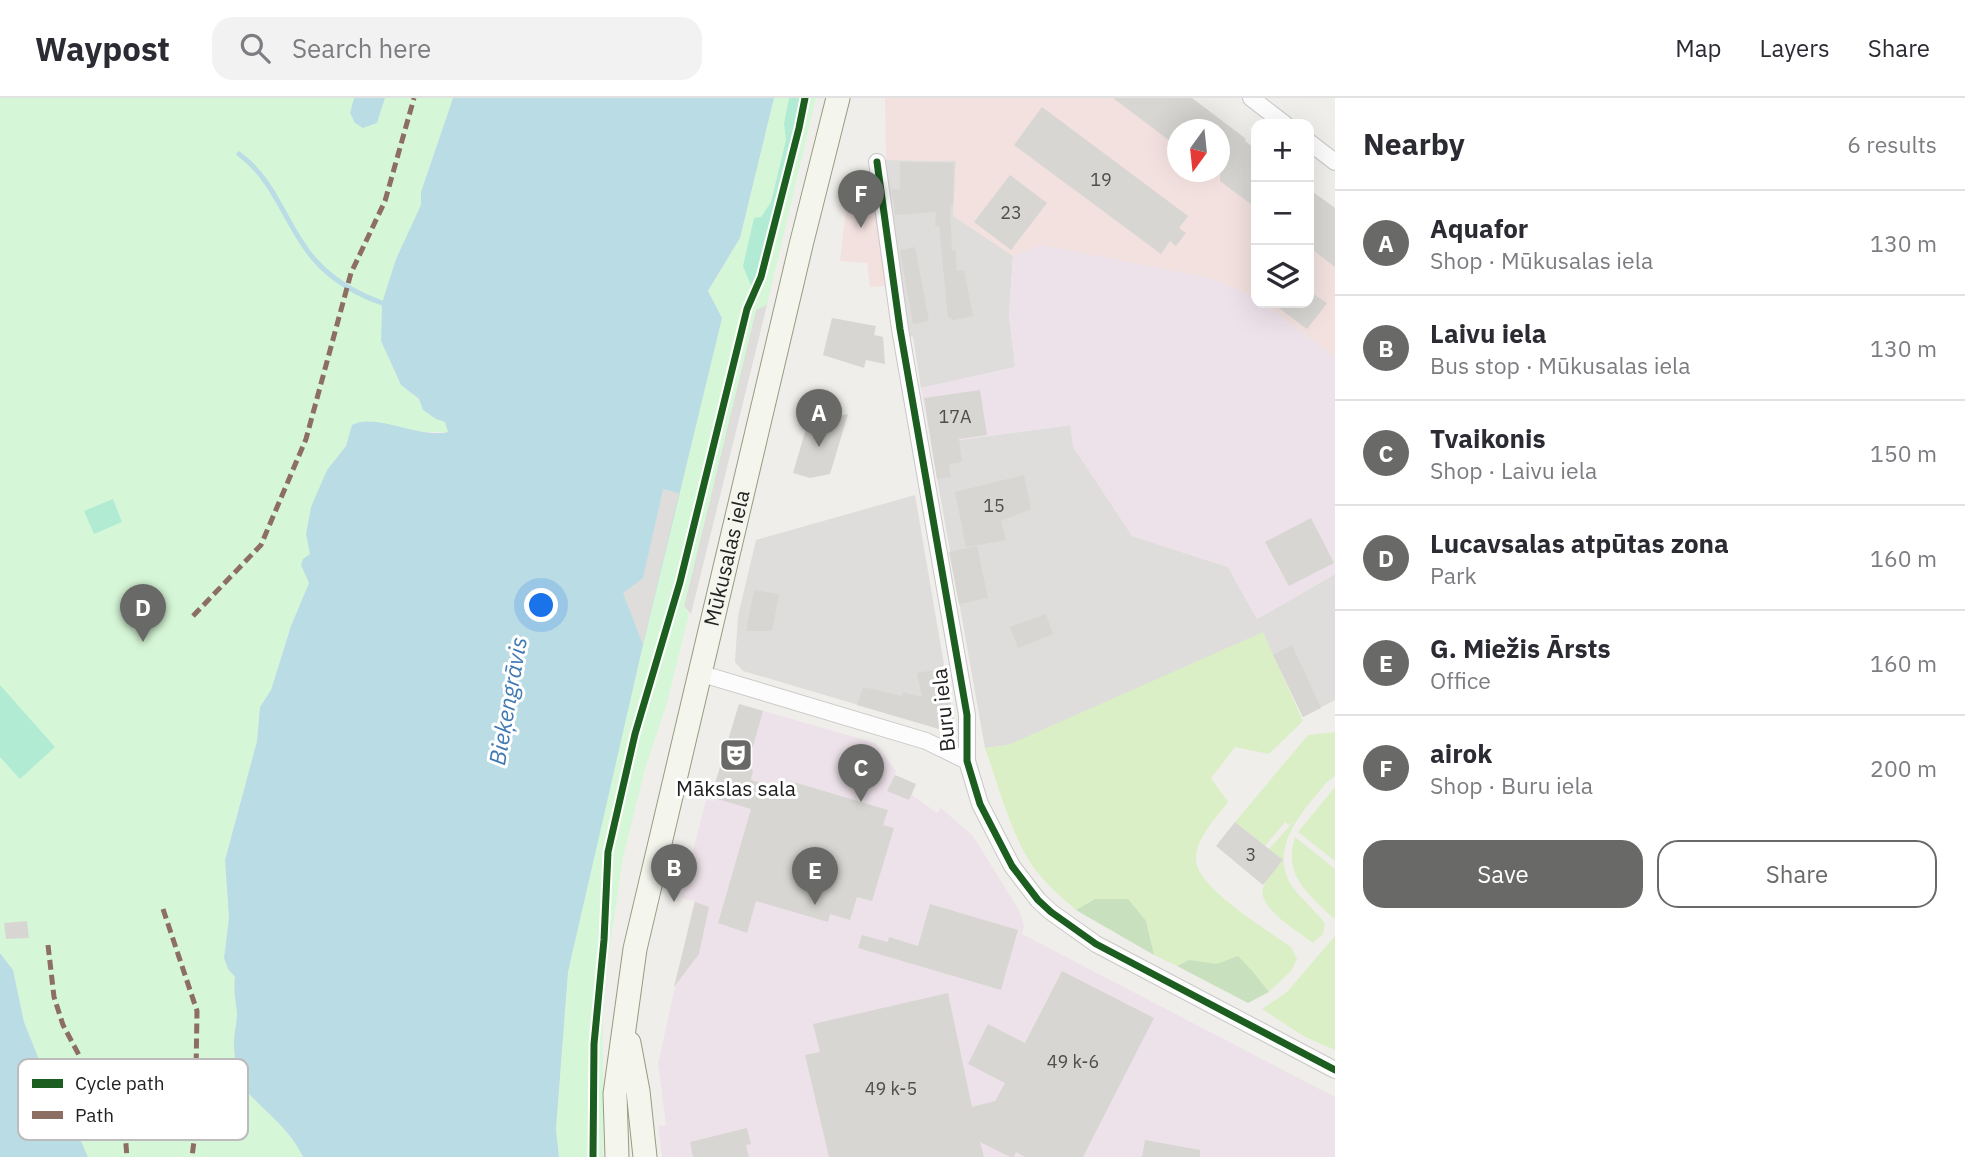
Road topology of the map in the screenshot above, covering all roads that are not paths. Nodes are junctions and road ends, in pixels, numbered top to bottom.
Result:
1 (838, 98) edge
2 (1251, 98) edge
3 (1278, 119) edge
4 (1314, 146) edge
5 (877, 162) dead end
6 (1335, 162) edge
7 (699, 673) junction
8 (967, 761) junction
9 (625, 1022) junction
10 (1335, 1070) edge
11 (617, 1157) edge
12 (645, 1157) edge

1 - 7 main road, Mūkusalas iela
2 - 3 street
4 - 6 street
5 - 8 street, Buru iela
7 - 8 street
7 - 9 main road, Mūkusalas iela
8 - 10 street, Buru iela
9 - 11 main road, Mūkusalas iela
9 - 12 main road, Mūkusalas iela

